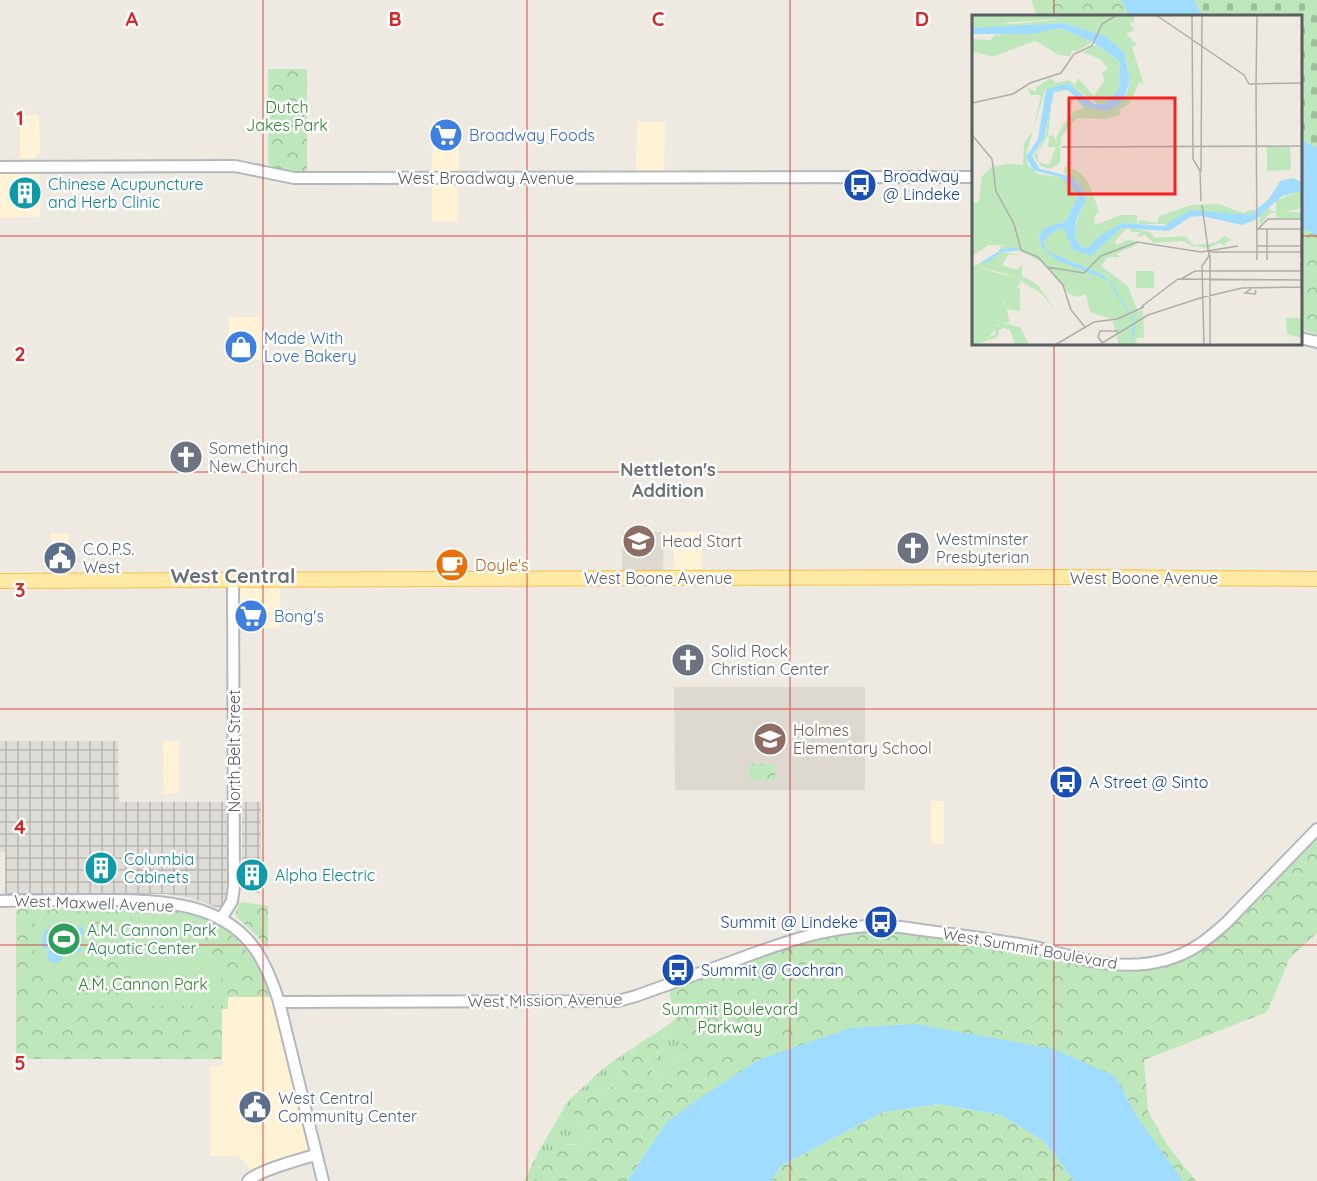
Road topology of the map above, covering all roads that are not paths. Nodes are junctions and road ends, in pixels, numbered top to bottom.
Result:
1 (0, 167) edge
2 (972, 177) edge
3 (1302, 338) edge
4 (1317, 342) edge
5 (1317, 579) edge
6 (233, 580) junction
7 (0, 581) edge
8 (1317, 829) edge
9 (0, 901) edge
10 (221, 919) junction
11 (871, 925) joint
12 (279, 1002) junction
13 (315, 1155) junction
14 (249, 1180) edge
15 (323, 1181) edge

1 - 2 street, West Broadway Avenue
3 - 4 street
5 - 6 main road, West Boone Avenue
6 - 7 main road, West Boone Avenue
6 - 10 street, North Belt Street
8 - 11 street, West Summit Boulevard
9 - 10 street, West Maxwell Avenue
10 - 12 street, West Maxwell Avenue
11 - 12 street, West Mission Avenue
12 - 13 street, West Maxwell Avenue
13 - 14 street
13 - 15 street, West Maxwell Avenue

